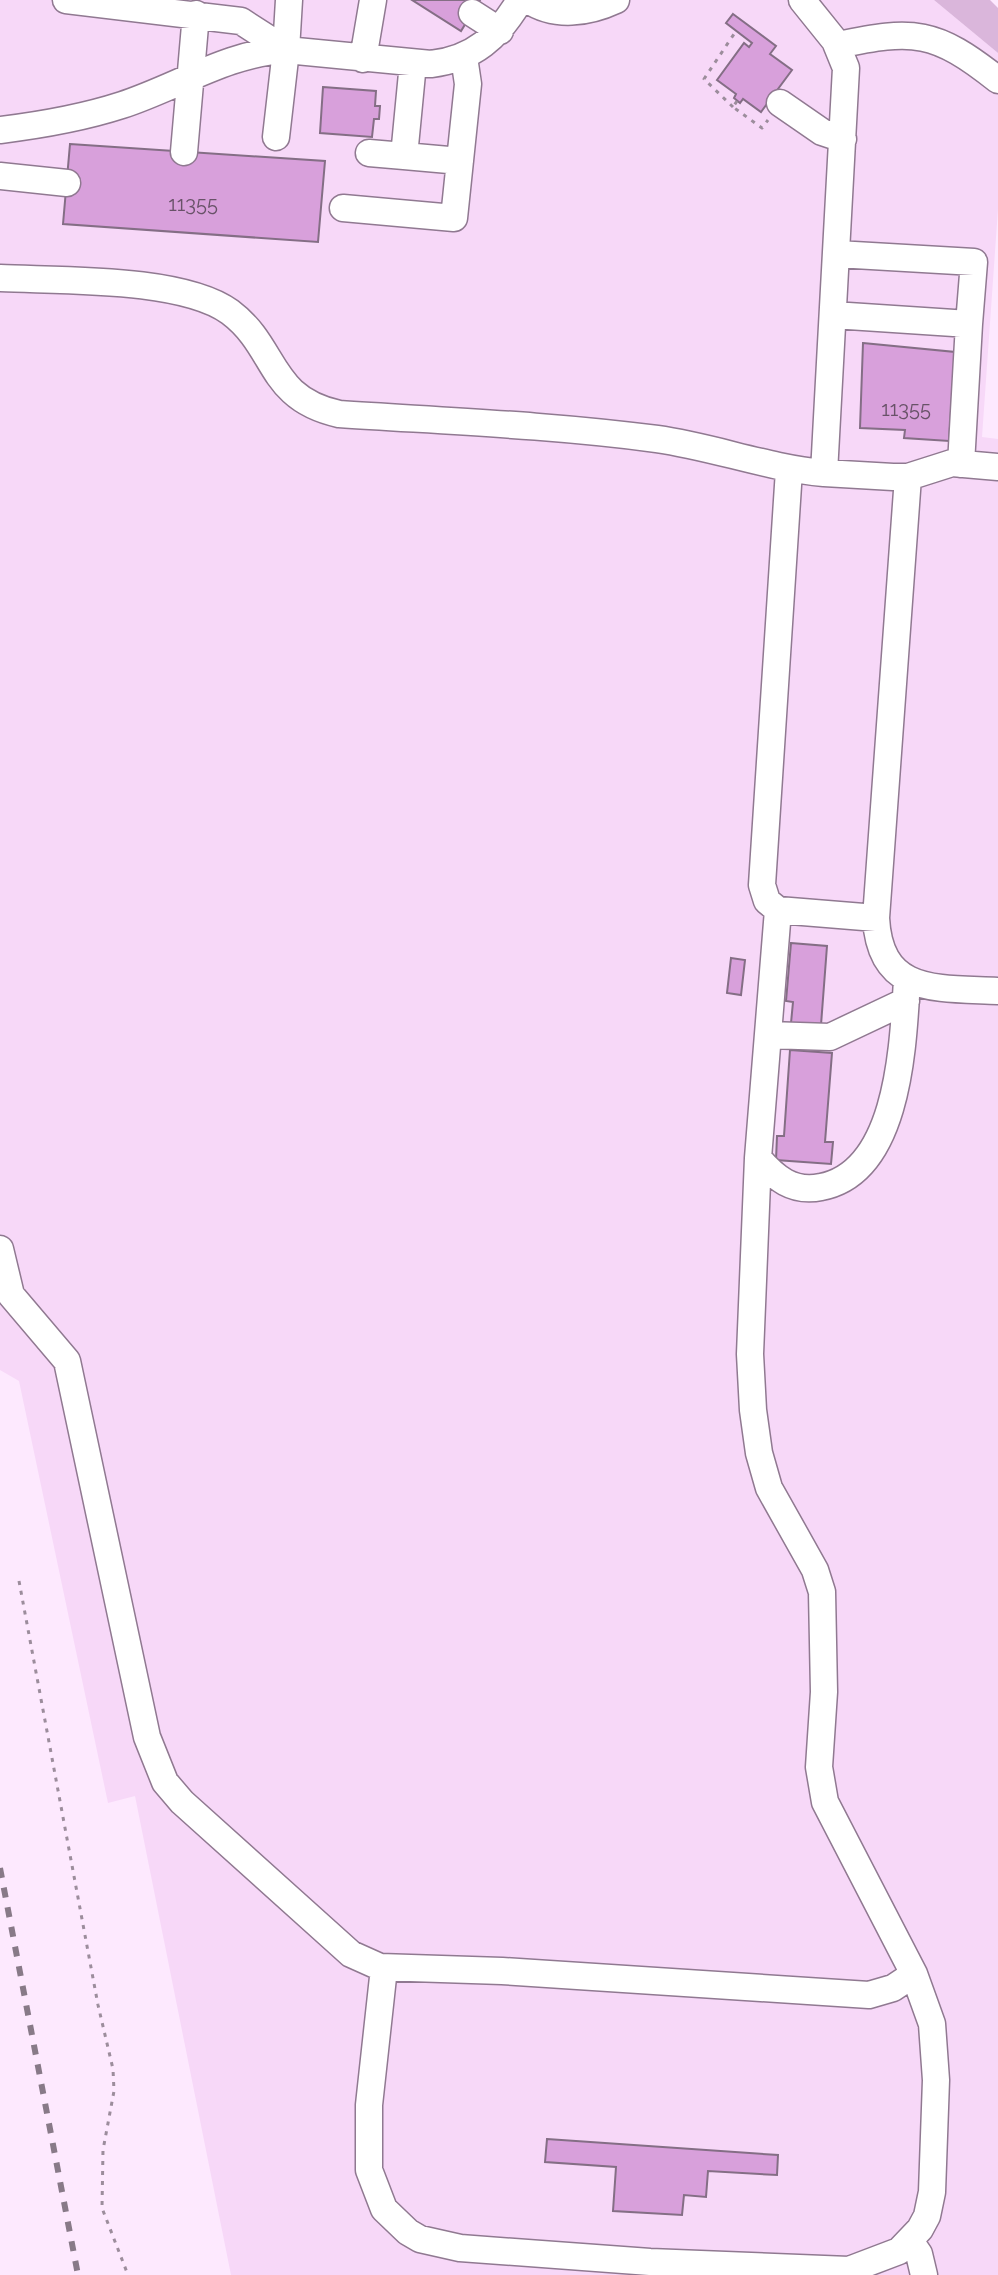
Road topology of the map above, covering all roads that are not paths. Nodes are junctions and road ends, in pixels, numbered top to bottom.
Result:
1 (66, 0) edge
2 (289, 0) edge
3 (373, 0) edge
4 (520, 0) edge
5 (528, 0) edge
6 (616, 0) edge
7 (802, 0) edge
8 (472, 13) dead end
9 (196, 14) junction
10 (500, 31) junction
11 (838, 45) junction
12 (286, 50) junction
13 (464, 57) junction
14 (363, 59) junction
15 (413, 63) junction
16 (190, 79) junction
17 (998, 80) edge
18 (780, 103) dead end
19 (0, 130) edge
20 (276, 137) dead end
21 (843, 139) junction
22 (184, 152) dead end
23 (369, 153) dead end
24 (404, 156) junction
25 (460, 161) junction
26 (0, 176) edge
27 (67, 183) dead end
28 (343, 208) dead end
29 (837, 254) junction
30 (0, 278) edge
31 (833, 315) junction
32 (969, 324) junction
33 (961, 464) junction
34 (998, 467) edge
35 (789, 470) junction
36 (824, 473) junction
37 (908, 477) junction
38 (778, 910) junction
39 (876, 918) junction
40 (906, 990) junction
41 (998, 991) edge
42 (768, 1035) junction
43 (758, 1158) junction
44 (0, 1249) edge
45 (384, 1968) junction
46 (914, 1974) junction
47 (910, 2241) junction
48 (924, 2275) edge

1 - 9 lane
2 - 12 lane
3 - 14 lane
4 - 10 lane
5 - 6 lane
7 - 11 lane
8 - 10 lane
9 - 12 lane
9 - 16 lane
10 - 13 lane
11 - 17 lane
11 - 21 lane
12 - 14 lane
12 - 16 lane
12 - 20 lane
13 - 15 lane
13 - 25 lane
14 - 15 lane
15 - 24 lane
16 - 19 lane
16 - 22 lane
18 - 21 lane
21 - 29 lane
23 - 24 lane
24 - 25 lane
25 - 28 lane
26 - 27 lane
29 - 31 lane
29 - 32 lane
30 - 35 lane
31 - 32 lane
31 - 36 lane
32 - 33 lane
33 - 34 lane
33 - 37 lane
35 - 36 lane
35 - 38 lane
36 - 37 lane
37 - 39 lane
38 - 39 lane
38 - 42 lane
39 - 40 lane
40 - 41 lane
40 - 42 lane
40 - 43 lane
42 - 43 lane
43 - 46 lane
44 - 45 lane
45 - 46 lane
45 - 47 lane
46 - 47 lane
47 - 48 lane

